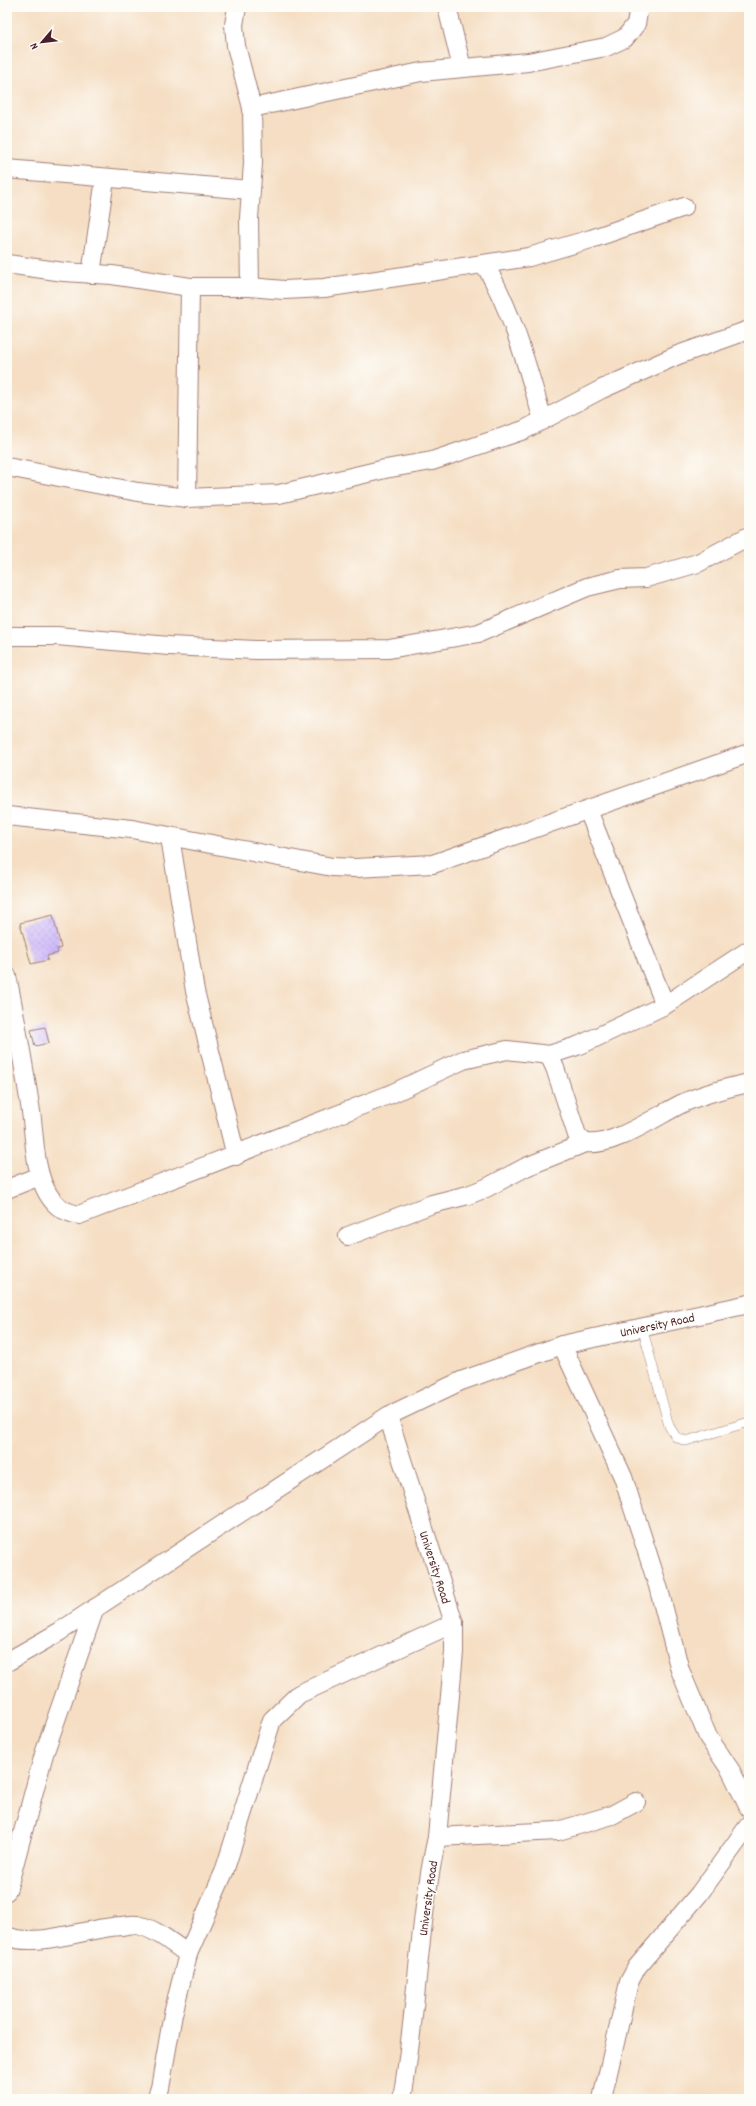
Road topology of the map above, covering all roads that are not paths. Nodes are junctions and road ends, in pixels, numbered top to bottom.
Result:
1 (237, 7) edge
2 (447, 7) edge
3 (640, 7) edge
4 (462, 68) junction
5 (252, 108) junction
6 (7, 169) edge
7 (105, 179) junction
8 (250, 190) junction
9 (684, 206) dead end
10 (7, 264) edge
11 (485, 264) junction
12 (91, 274) junction
13 (190, 287) junction
14 (250, 287) junction
15 (749, 330) edge
16 (543, 420) junction
17 (7, 467) edge
18 (186, 498) junction
19 (749, 536) edge
20 (7, 636) edge
21 (749, 753) edge
22 (588, 810) junction
23 (7, 816) edge
24 (170, 836) junction
25 (749, 950) edge
26 (7, 976) edge
27 (665, 1005) junction
28 (548, 1055) junction
29 (749, 1083) edge
30 (585, 1143) junction
31 (236, 1156) junction
32 (40, 1176) junction
33 (7, 1190) edge
34 (348, 1236) dead end
35 (749, 1304) edge
36 (642, 1327) junction
37 (562, 1345) junction
38 (388, 1416) junction
39 (749, 1422) edge
40 (95, 1608) junction
41 (454, 1623) junction
42 (7, 1662) edge
43 (636, 1802) dead end
44 (749, 1808) edge
45 (749, 1825) edge
46 (437, 1837) junction
47 (7, 1890) edge
48 (7, 1936) edge
49 (188, 1954) junction
50 (405, 2098) edge
51 (156, 2099) edge
52 (602, 2099) edge

1 - 5 street
2 - 4 street
3 - 4 street
4 - 5 street
5 - 8 street
6 - 7 street
7 - 8 street
7 - 12 street
8 - 14 street
9 - 11 street
10 - 12 street
11 - 14 street
11 - 16 street
12 - 13 street
13 - 14 street
13 - 18 street
15 - 16 street
16 - 18 street
17 - 18 street
19 - 20 street
21 - 22 street
22 - 24 street
22 - 27 street
23 - 24 street
24 - 31 street
25 - 27 street
26 - 32 street
27 - 28 street
28 - 30 street
28 - 31 street
29 - 30 street
30 - 34 street
31 - 32 street
32 - 33 street
35 - 36 street, University Road
36 - 37 street, University Road
36 - 39 lane
37 - 38 street, University Road
37 - 44 street
38 - 40 street
38 - 41 street, University Road
40 - 42 street
40 - 47 street
41 - 46 street, University Road
41 - 49 street
43 - 46 street
45 - 52 street
46 - 50 street, University Road
48 - 49 street
49 - 51 street

